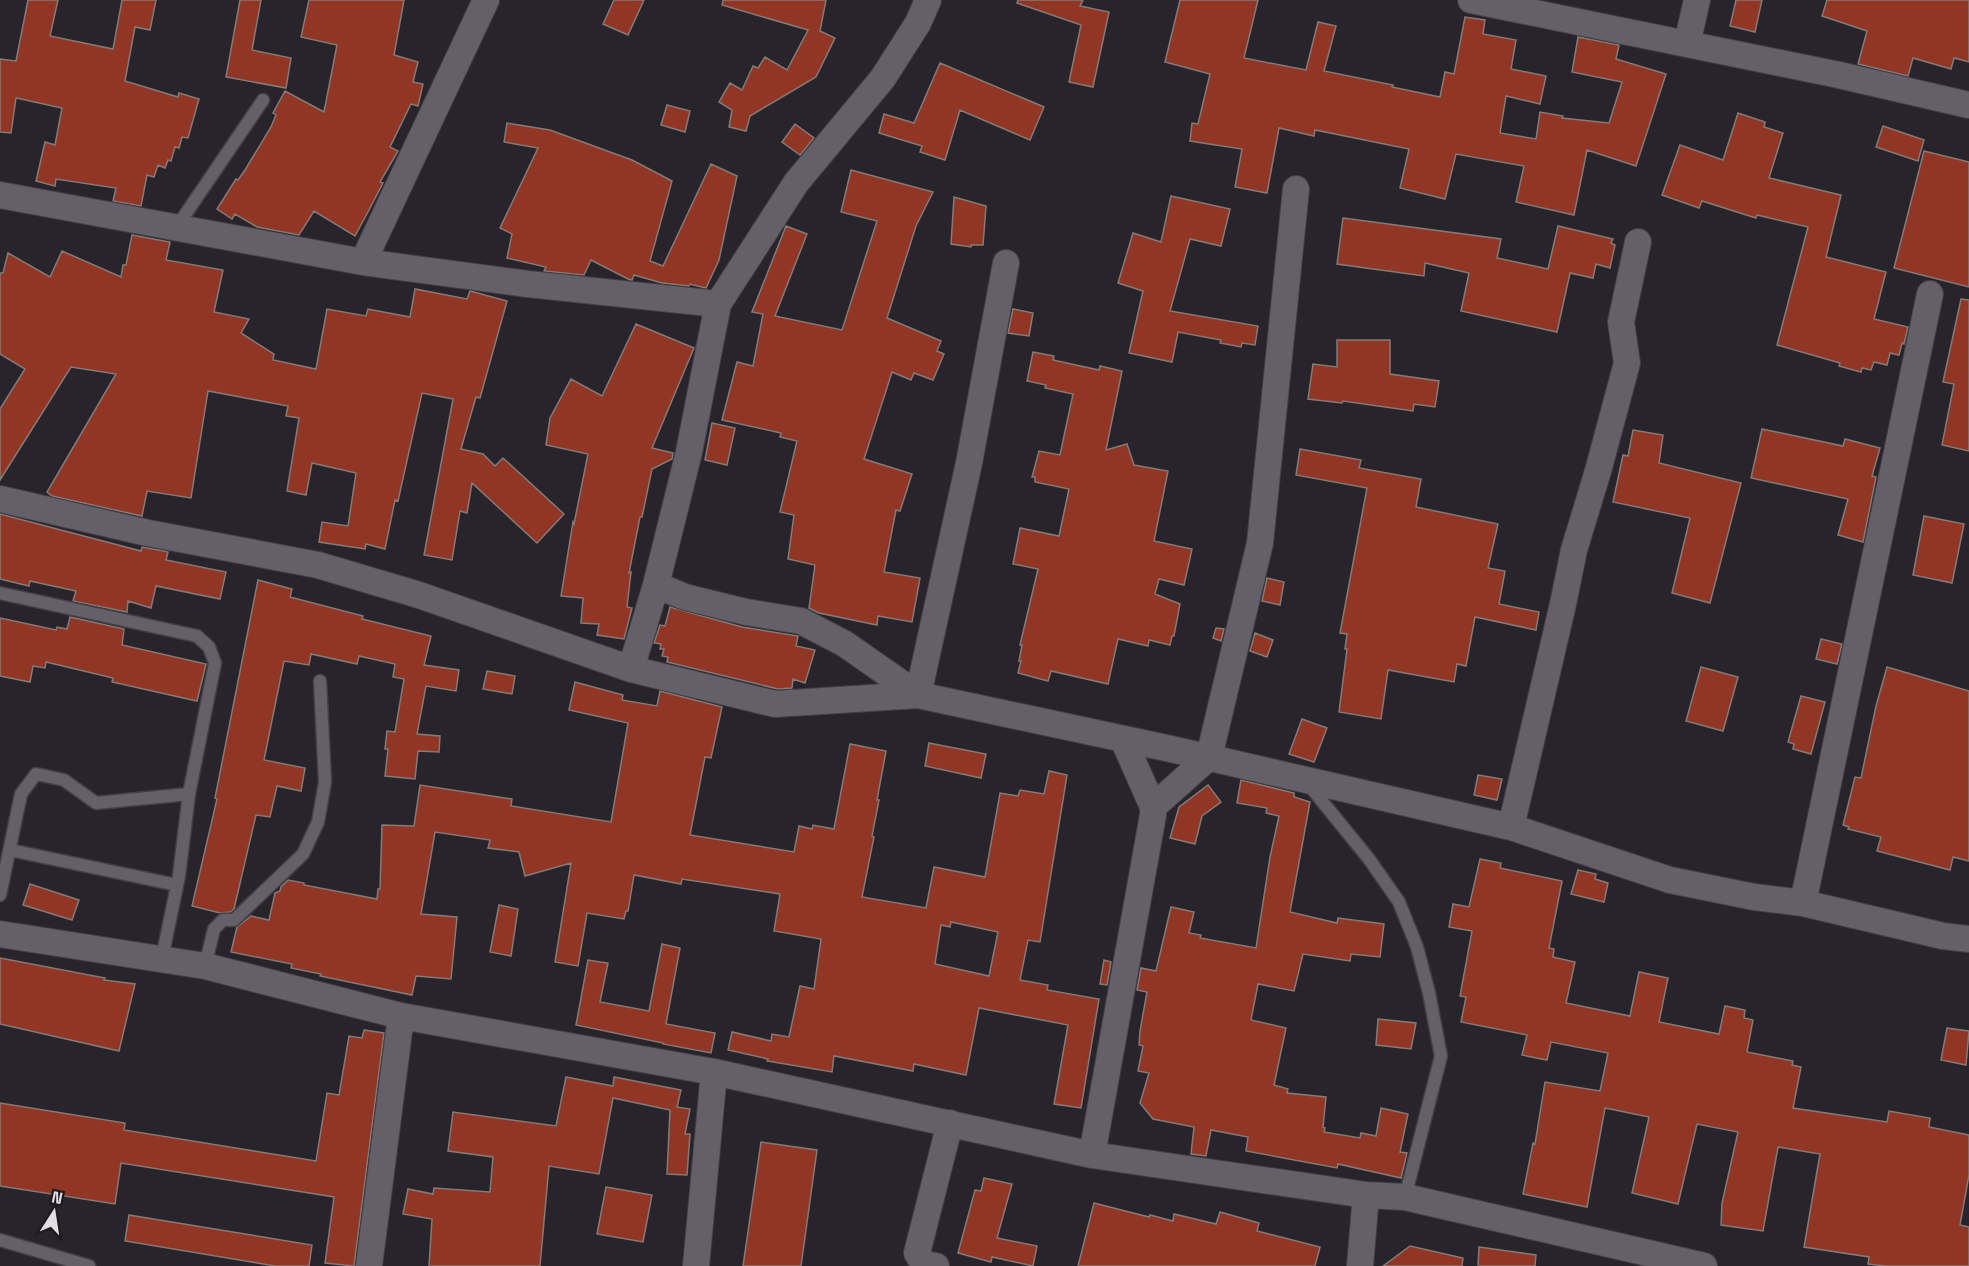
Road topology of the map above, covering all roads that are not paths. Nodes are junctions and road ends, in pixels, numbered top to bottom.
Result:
1 (486, 0) edge
2 (928, 0) edge
3 (1471, 0) edge
4 (1696, 0) edge
5 (1687, 44) junction
6 (262, 100) dead end
7 (1969, 105) edge
8 (1296, 189) dead end
9 (0, 195) edge
10 (176, 228) junction
11 (1638, 242) dead end
12 (363, 262) junction
13 (1006, 263) dead end
14 (1930, 294) dead end
15 (718, 304) junction
16 (0, 499) edge
17 (656, 585) junction
18 (0, 593) edge
19 (631, 669) junction
20 (320, 681) dead end
21 (918, 695) junction
22 (1123, 739) junction
23 (1209, 757) junction
24 (1305, 780) junction
25 (189, 794) junction
26 (1153, 807) junction
27 (1511, 827) junction
28 (10, 849) junction
29 (177, 885) junction
30 (0, 896) edge
31 (1803, 903) junction
32 (0, 934) edge
33 (1969, 939) edge
34 (162, 958) junction
35 (205, 966) junction
36 (401, 1016) junction
37 (714, 1072) junction
38 (950, 1123) junction
39 (1092, 1155) junction
40 (1366, 1195) junction
41 (1405, 1197) junction
42 (0, 1240) edge
43 (1675, 1263) edge
44 (89, 1266) edge
45 (369, 1266) edge
46 (696, 1266) edge
47 (936, 1266) edge
48 (1360, 1266) edge
49 (1704, 1266) edge

1 - 12 street
2 - 15 street
3 - 5 street
4 - 5 street
5 - 7 street
6 - 10 lane
8 - 23 street
9 - 10 street
10 - 12 street
11 - 27 street
12 - 15 street
13 - 21 street
14 - 31 street
15 - 17 street
16 - 19 street
17 - 19 street
17 - 21 street
18 - 25 lane
19 - 21 street
20 - 35 lane
21 - 22 street
22 - 23 street
22 - 26 street
23 - 24 street
23 - 26 street
24 - 27 street
24 - 41 lane
25 - 28 lane
25 - 29 lane
26 - 39 street
27 - 31 street
28 - 29 lane
28 - 30 lane
29 - 34 lane
31 - 33 street
32 - 34 street
34 - 35 street
35 - 36 street
36 - 37 street
36 - 45 street
37 - 38 street
37 - 46 street
38 - 39 street
38 - 47 street
39 - 40 street
40 - 41 street
40 - 48 street
41 - 43 street
42 - 44 lane
43 - 49 street

